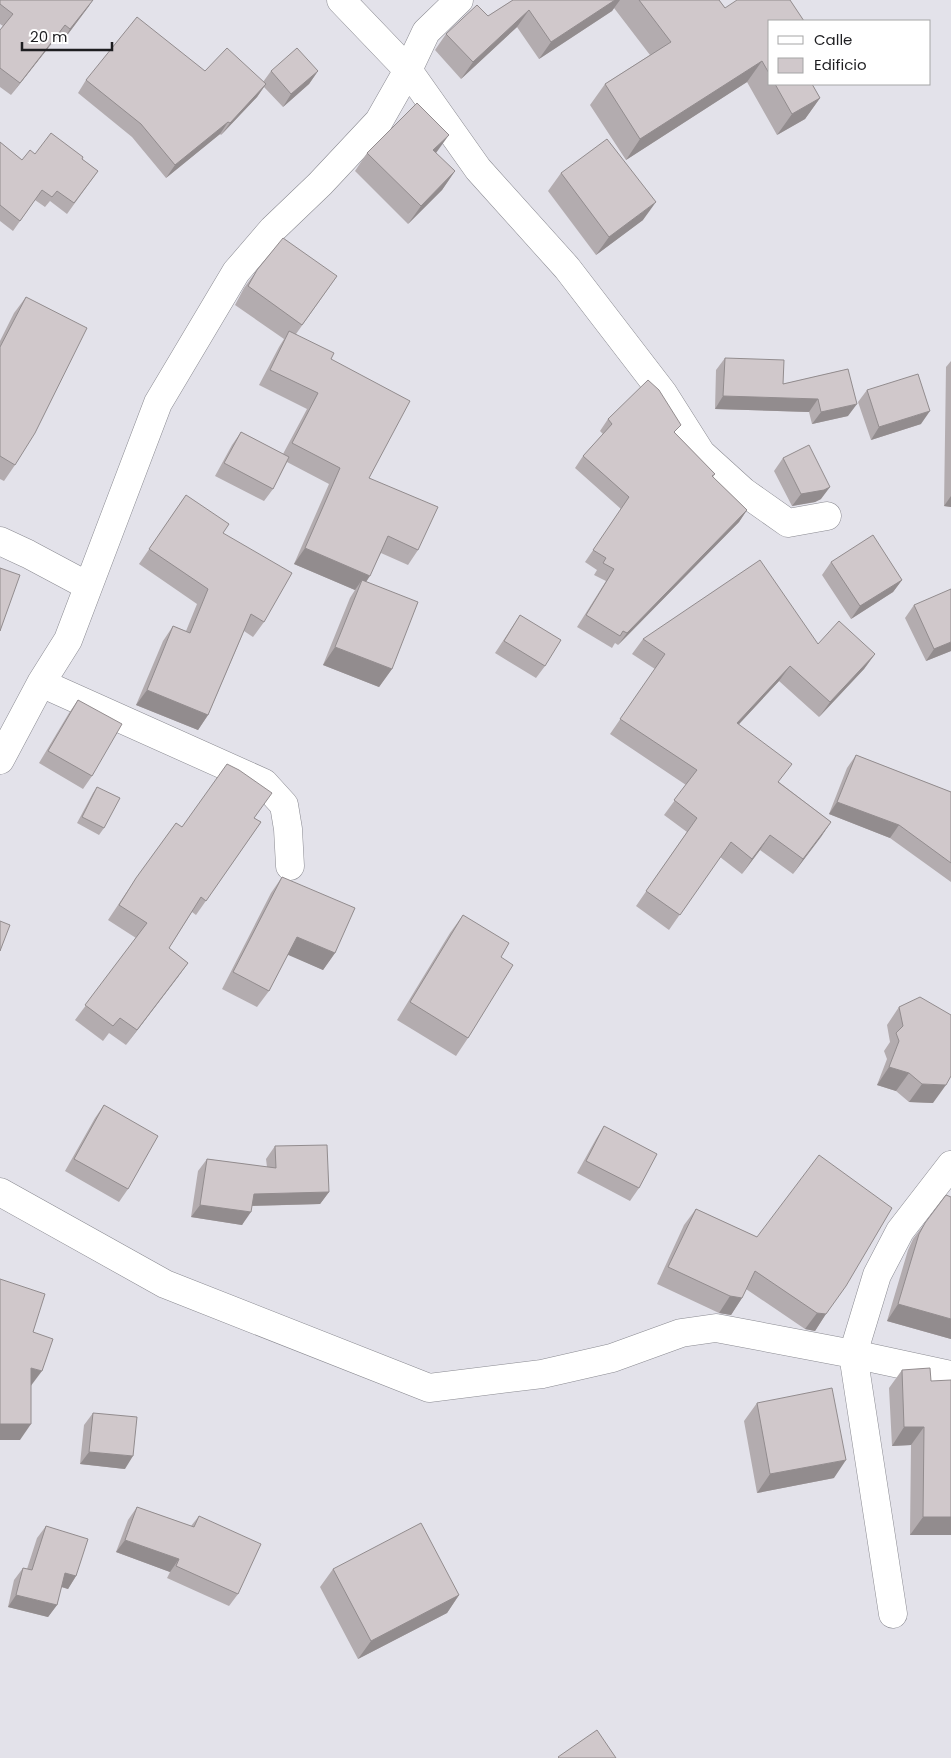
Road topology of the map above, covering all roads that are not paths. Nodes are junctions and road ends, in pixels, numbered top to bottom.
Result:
1 (341, 0) edge
2 (458, 0) edge
3 (408, 70) junction
4 (827, 516) dead end
5 (0, 541) edge
6 (88, 586) junction
7 (42, 683) junction
8 (0, 760) edge
9 (290, 866) dead end
10 (951, 1165) edge
11 (0, 1192) edge
12 (854, 1354) junction
13 (951, 1375) edge
14 (893, 1614) dead end

1 - 3 street
2 - 3 street
3 - 4 street
3 - 6 street
5 - 6 street
6 - 7 street
7 - 8 street
7 - 9 street
10 - 12 street
11 - 12 street
12 - 13 street
12 - 14 street

